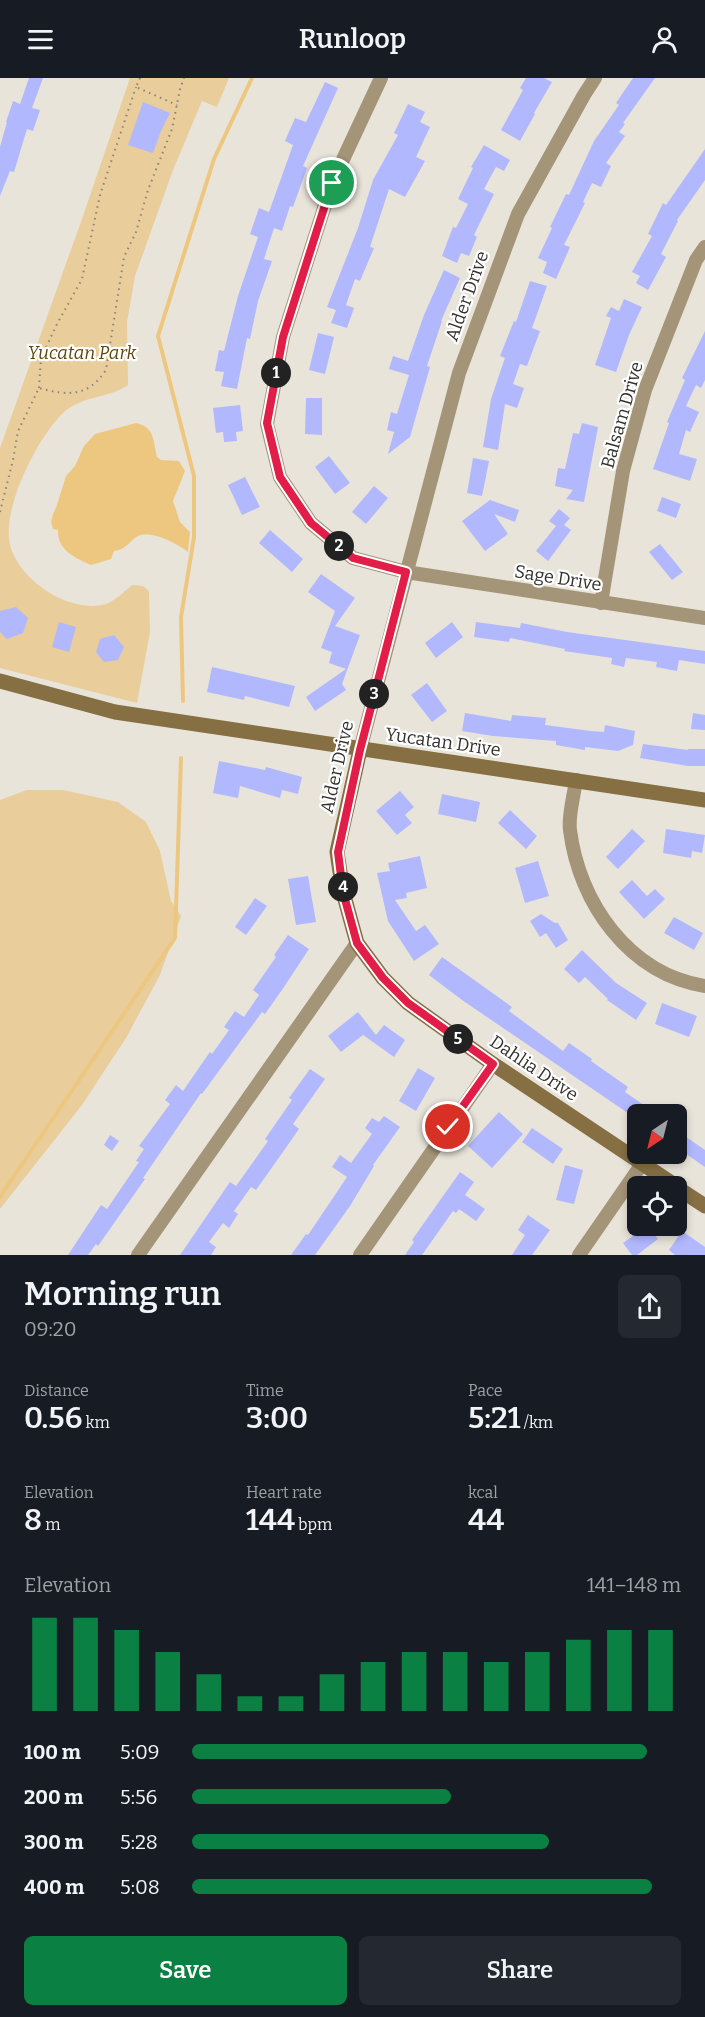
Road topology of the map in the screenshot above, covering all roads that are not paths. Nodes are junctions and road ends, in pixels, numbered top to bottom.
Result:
1 (381, 78) edge
2 (595, 78) edge
3 (705, 247) edge
4 (406, 572) junction
5 (601, 603) junction
6 (705, 618) edge
7 (0, 681) edge
8 (360, 750) junction
9 (576, 780) junction
10 (705, 800) edge
11 (357, 943) junction
12 (705, 986) edge
13 (493, 1064) junction
14 (627, 1154) edge
15 (642, 1164) joint
16 (660, 1176) edge
17 (687, 1194) edge
18 (705, 1206) edge
19 (138, 1255) edge
20 (360, 1255) edge
21 (579, 1255) edge

1 - 4 street, Sage Drive
2 - 4 street, Alder Drive
3 - 5 street, Balsam Drive
4 - 5 street, Sage Drive
4 - 8 street, Alder Drive
5 - 6 street, Sage Drive
7 - 8 street, Yucatan Drive
8 - 9 street, Yucatan Drive
8 - 11 street, Alder Drive
9 - 10 street, Yucatan Drive
9 - 12 street
11 - 13 street, Dahlia Drive
11 - 19 street
13 - 14 street, Dahlia Drive
13 - 20 street
15 - 16 street, Dahlia Drive
15 - 21 street
17 - 18 street, Dahlia Drive

